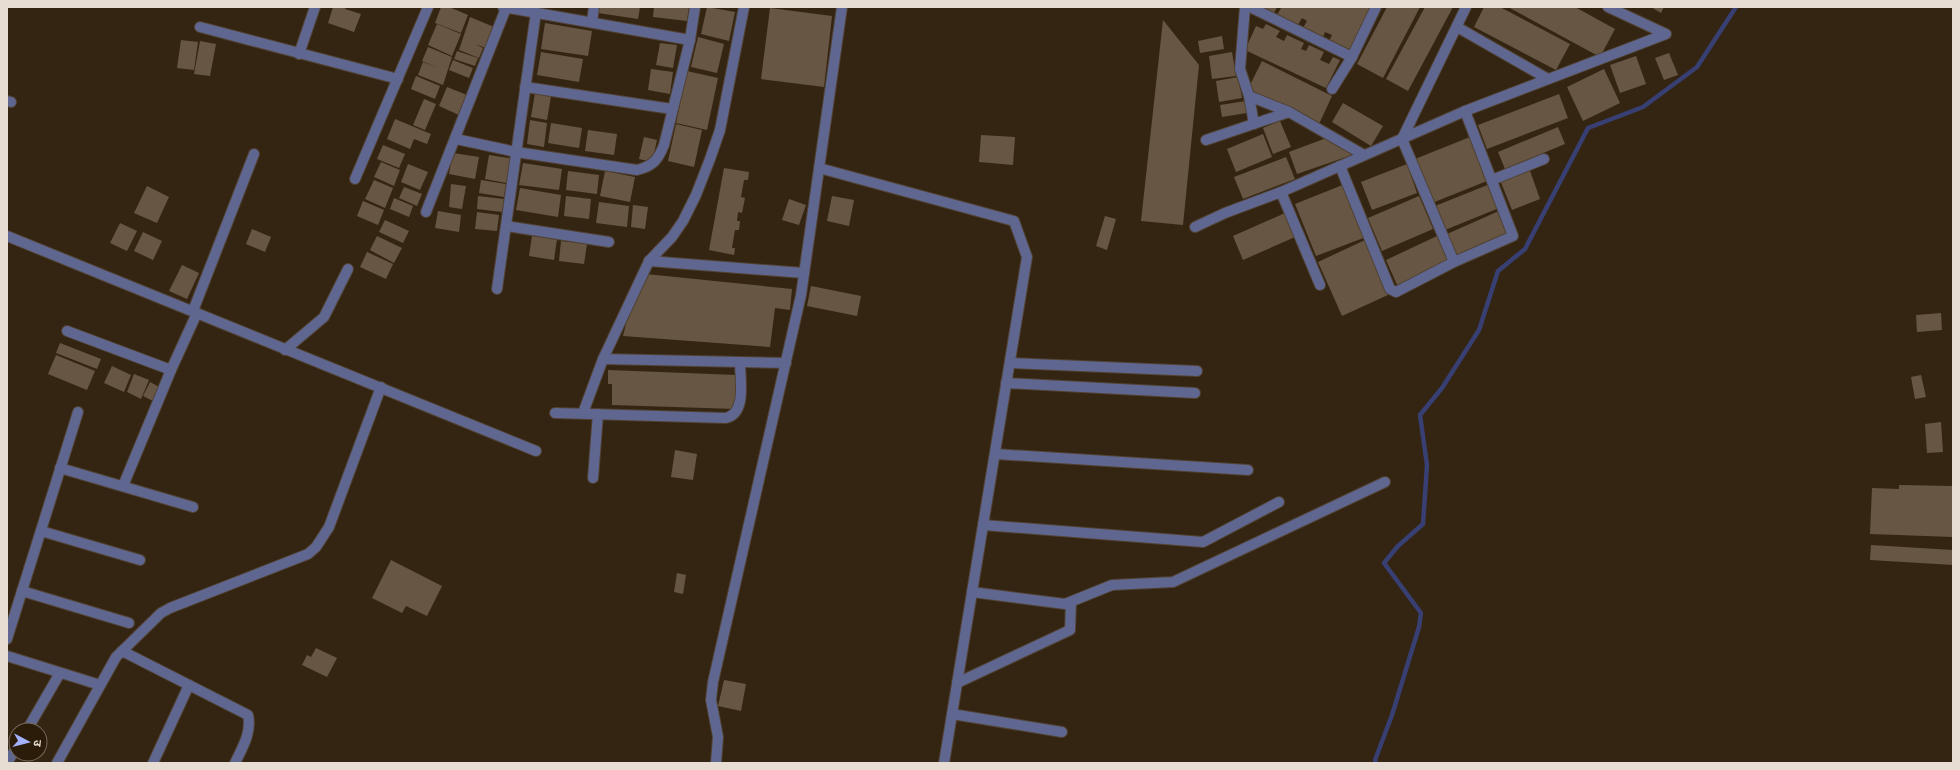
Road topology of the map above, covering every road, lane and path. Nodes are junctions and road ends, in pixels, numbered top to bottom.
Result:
1 (315, 7) edge
2 (428, 7) edge
3 (505, 7) edge
4 (594, 7) edge
5 (695, 7) edge
6 (744, 7) edge
7 (842, 7) edge
8 (1245, 7) edge
9 (1250, 7) edge
10 (1376, 7) edge
11 (1466, 7) edge
12 (1608, 7) edge
13 (536, 12) junction
14 (592, 22) junction
15 (200, 27) dead end
16 (1457, 27) junction
17 (690, 40) junction
18 (299, 54) junction
19 (1352, 57) junction
20 (398, 79) junction
21 (1548, 79) junction
22 (525, 86) junction
23 (1332, 89) dead end
24 (1249, 96) junction
25 (672, 109) junction
26 (1465, 111) junction
27 (1289, 112) junction
28 (1254, 124) junction
29 (1402, 138) junction
30 (456, 139) junction
31 (1206, 140) dead end
32 (516, 152) junction
33 (254, 154) dead end
34 (1364, 155) junction
35 (1544, 159) dead end
36 (1340, 166) junction
37 (819, 168) junction
38 (355, 179) dead end
39 (1492, 180) junction
40 (1281, 192) junction
41 (426, 212) dead end
42 (506, 226) junction
43 (1195, 227) dead end
44 (7, 236) edge
45 (609, 242) dead end
46 (649, 261) junction
47 (1454, 262) junction
48 (348, 269) dead end
49 (804, 273) junction
50 (1320, 286) dead end
51 (497, 289) dead end
52 (195, 312) junction
53 (67, 331) dead end
54 (284, 350) junction
55 (603, 359) junction
56 (740, 362) junction
57 (786, 363) junction
58 (1010, 363) junction
59 (171, 370) junction
60 (1197, 370) dead end
61 (1006, 383) junction
62 (381, 387) junction
63 (1195, 393) dead end
64 (78, 412) dead end
65 (555, 413) dead end
66 (583, 413) junction
67 (598, 414) junction
68 (536, 451) dead end
69 (995, 454) junction
70 (60, 468) junction
71 (1248, 470) dead end
72 (593, 478) dead end
73 (1385, 482) dead end
74 (123, 486) junction
75 (1279, 502) dead end
76 (193, 507) dead end
77 (983, 525) junction
78 (41, 531) junction
79 (140, 560) dead end
80 (22, 592) junction
81 (972, 592) junction
82 (1071, 602) junction
83 (129, 623) dead end
84 (7, 639) edge
85 (122, 651) junction
86 (7, 656) edge
87 (60, 673) junction
88 (957, 683) junction
89 (100, 685) junction
90 (189, 685) junction
91 (952, 714) junction
92 (32, 722) edge
93 (1062, 732) dead end
94 (57, 763) edge
95 (153, 763) edge
96 (235, 763) edge
97 (716, 763) edge
98 (944, 763) edge

1 - 18 street
2 - 20 street
3 - 13 street
3 - 30 street
4 - 14 street
5 - 17 street
6 - 46 street
7 - 37 street
8 - 24 street
9 - 19 street
10 - 19 street
11 - 16 street
12 - 21 street
13 - 14 street
13 - 22 street
14 - 17 street
15 - 18 street
16 - 21 street
16 - 29 street
17 - 25 street
18 - 20 street
19 - 23 street
20 - 38 street
21 - 26 street
22 - 25 street
22 - 32 street
24 - 27 street
24 - 28 street
25 - 32 street
26 - 29 street
26 - 39 street
27 - 28 street
27 - 34 street
28 - 31 street
29 - 34 street
29 - 47 street
30 - 32 street
30 - 41 street
32 - 42 street
33 - 52 street
34 - 36 street
35 - 39 street
36 - 40 street
36 - 47 street
37 - 49 street
37 - 58 street
39 - 47 street
40 - 43 street
40 - 50 street
42 - 45 street
42 - 51 street
44 - 52 street
46 - 49 street
46 - 55 street
48 - 54 street
49 - 57 street
52 - 54 street
52 - 59 street
53 - 59 street
54 - 62 street
55 - 56 street
55 - 66 street
56 - 57 street
56 - 67 street
57 - 97 street
58 - 60 street
58 - 61 street
59 - 74 street
61 - 63 street
61 - 69 street
62 - 68 street
62 - 85 street
64 - 70 street
65 - 66 street
66 - 67 street
67 - 72 street
69 - 71 street
69 - 77 street
70 - 74 street
70 - 78 street
73 - 82 street
74 - 76 street
75 - 77 street
77 - 81 street
78 - 79 street
78 - 80 street
80 - 83 street
80 - 84 street
81 - 82 street
81 - 88 street
82 - 88 street
85 - 89 street
85 - 90 street
86 - 87 street
87 - 89 street
87 - 92 street
88 - 91 street
89 - 94 street
90 - 95 street
90 - 96 street
91 - 93 street
91 - 98 street

